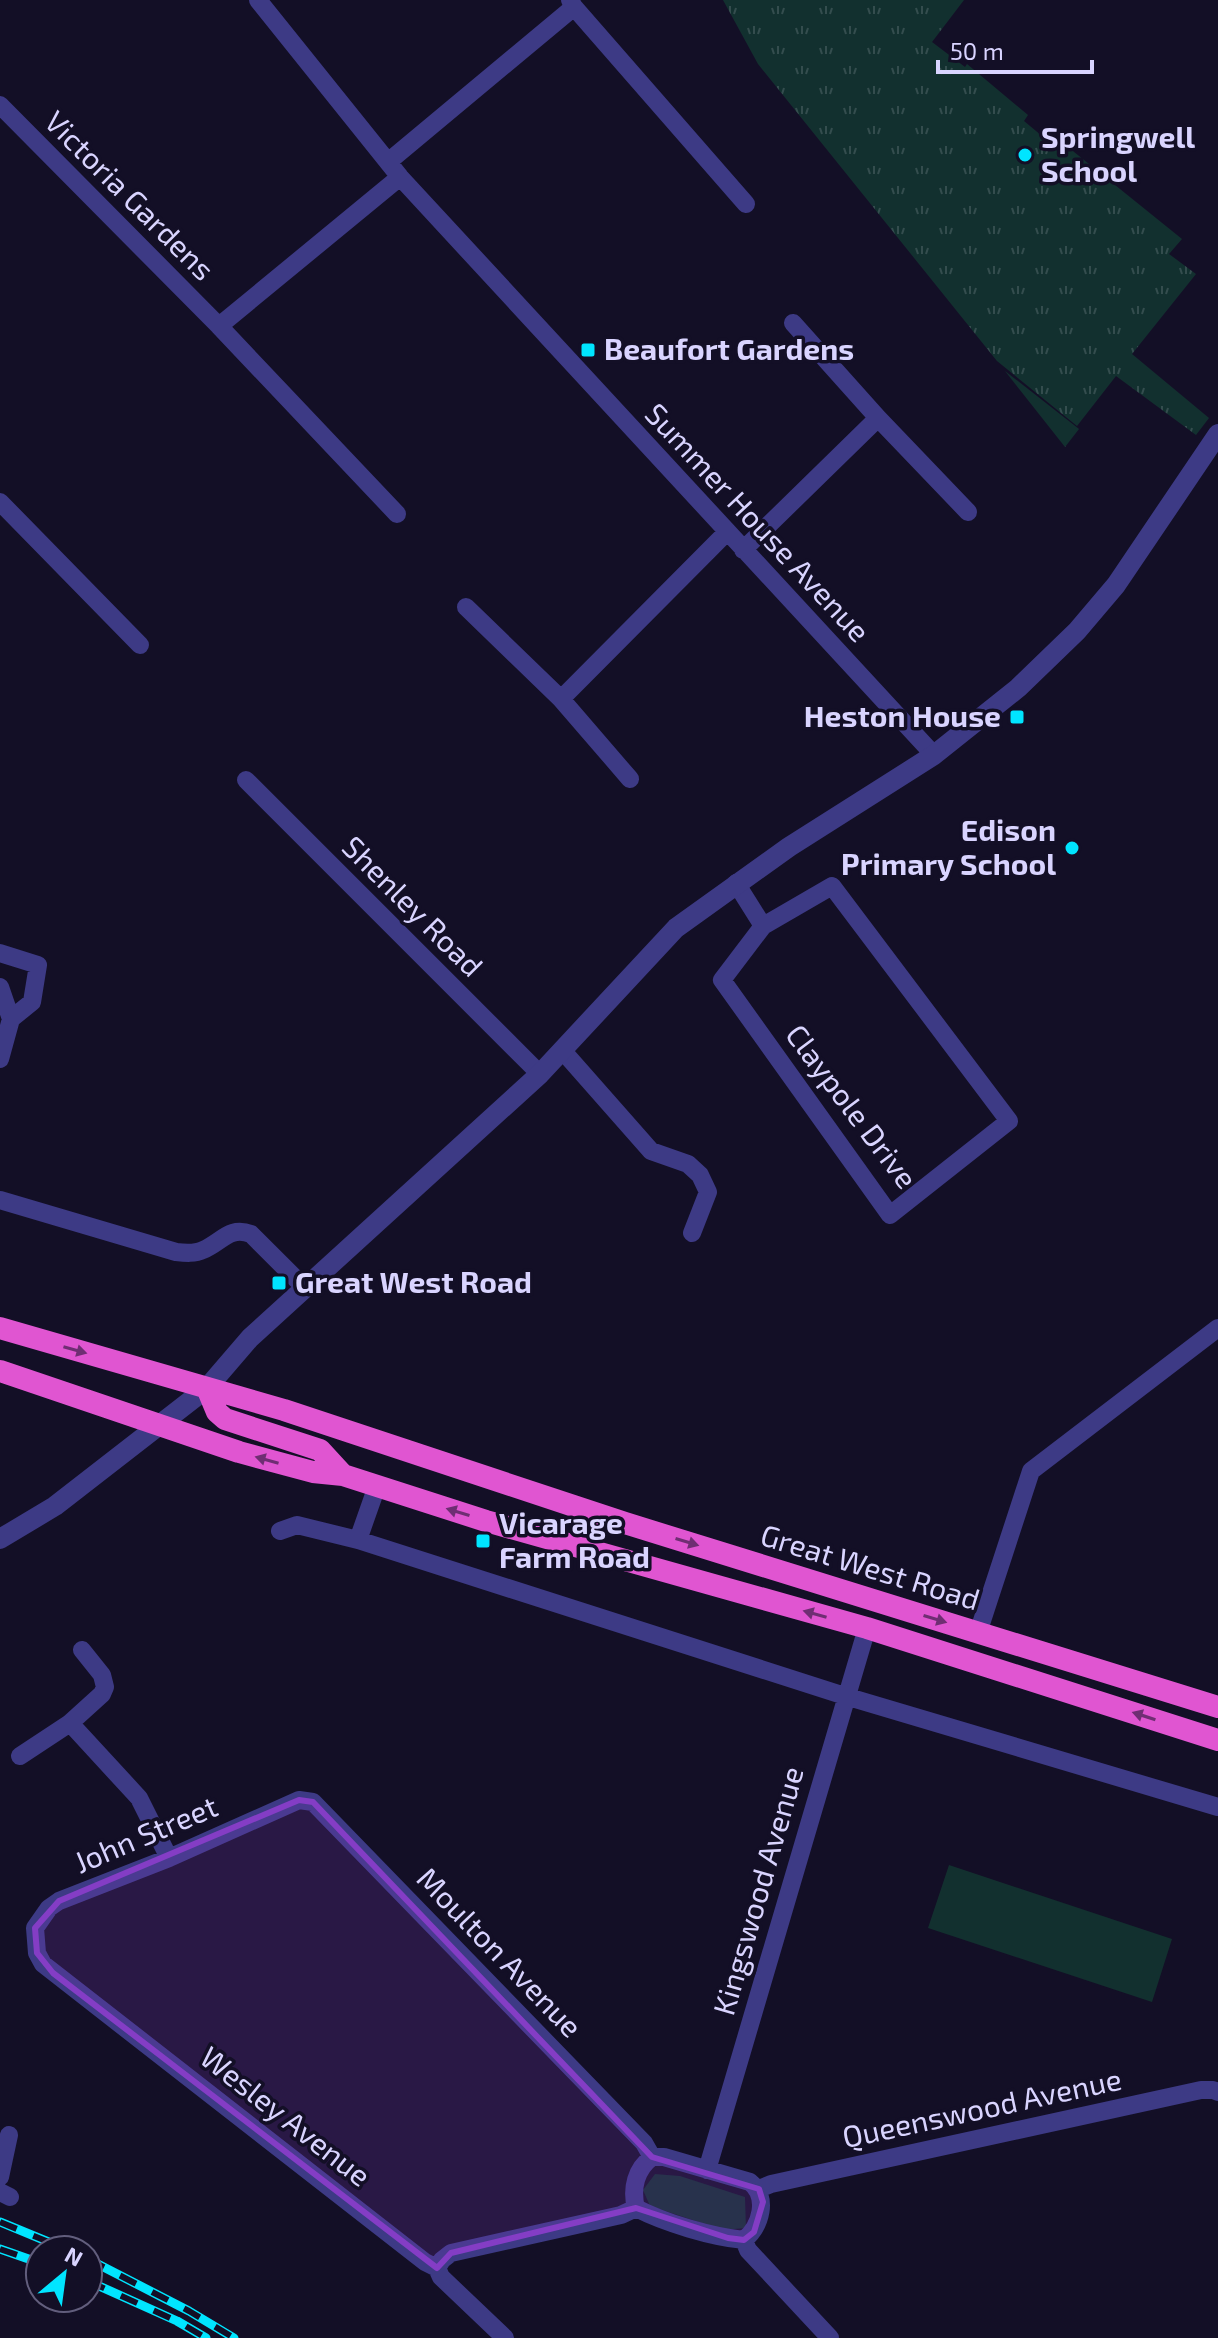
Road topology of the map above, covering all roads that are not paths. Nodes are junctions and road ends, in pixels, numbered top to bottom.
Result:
1 (258, 0) edge
2 (572, 4) edge
3 (0, 105) edge
4 (388, 162) junction
5 (400, 177) junction
6 (746, 204) dead end
7 (793, 323) dead end
8 (219, 326) junction
9 (878, 418) junction
10 (1218, 434) edge
11 (0, 502) edge
12 (968, 512) dead end
13 (397, 514) dead end
14 (727, 532) junction
15 (743, 550) junction
16 (466, 607) dead end
17 (140, 645) dead end
18 (561, 699) junction
19 (934, 755) junction
20 (630, 779) dead end
21 (246, 780) dead end
22 (736, 883) junction
23 (763, 926) junction
24 (0, 953) edge
25 (0, 987) edge
26 (11, 1019) junction
27 (562, 1050) junction
28 (0, 1059) edge
29 (540, 1074) junction
30 (0, 1200) edge
31 (692, 1233) dead end
32 (305, 1288) junction
33 (0, 1328) edge
34 (1218, 1328) edge
35 (0, 1371) edge
36 (207, 1388) junction
37 (159, 1425) junction
38 (343, 1475) junction
39 (377, 1486) junction
40 (280, 1531) dead end
41 (0, 1539) edge
42 (358, 1540) junction
43 (867, 1628) junction
44 (978, 1633) junction
45 (82, 1650) dead end
46 (845, 1696) junction
47 (1218, 1707) edge
48 (70, 1723) junction
49 (1218, 1740) edge
50 (20, 1756) dead end
51 (299, 1800) joint
52 (1218, 1807) edge
53 (169, 1858) junction
54 (34, 1938) joint
55 (1218, 2092) edge
56 (9, 2135) dead end
57 (652, 2157) junction
58 (707, 2170) junction
59 (0, 2177) edge
60 (759, 2189) junction
61 (636, 2208) junction
62 (744, 2240) junction
63 (437, 2268) junction
64 (505, 2338) edge
65 (830, 2338) edge

1 - 4 street, Summer House Avenue
2 - 4 street
2 - 6 street
3 - 8 street, Victoria Gardens
4 - 5 street, Summer House Avenue
5 - 8 street, Victoria Gardens
5 - 14 street, Summer House Avenue
7 - 9 street
8 - 13 street, Victoria Gardens
9 - 12 street
9 - 15 street
10 - 19 street
11 - 17 street
14 - 15 street, Summer House Avenue
14 - 18 street
15 - 19 street, Summer House Avenue
16 - 18 street
18 - 20 street
19 - 22 street
21 - 29 street, Shenley Road
22 - 23 street
22 - 27 street
23 - 23 street, Claypole Drive
24 - 26 street
25 - 26 street
26 - 28 street
27 - 29 street
27 - 31 street
29 - 32 street
30 - 32 street
32 - 36 street
33 -> 36 highway, Great West Road
34 - 44 street
35 - 37 highway, Great West Road
36 - 37 street
36 - 38 highway
36 -> 44 highway, Great West Road
38 -> 37 highway, Great West Road
37 - 41 street
38 - 39 highway, Great West Road
39 - 42 street
43 -> 39 highway, Great West Road
40 - 42 street
42 - 46 street
43 - 46 street, Kingswood Avenue
49 -> 43 highway, Great West Road
44 - 47 highway, Great West Road
45 - 48 street
46 - 52 street
46 - 58 street, Kingswood Avenue
48 - 50 street
48 - 53 street
51 - 53 street, John Street
51 - 57 street, Moulton Avenue
53 - 54 street, John Street
54 - 63 street, Wesley Avenue
55 - 60 street, Queenswood Avenue
56 - 59 street
57 - 58 street
57 - 61 street
58 - 60 street
60 - 62 street
61 - 62 street
61 - 63 street
62 - 65 street
63 - 64 street, Wesley Avenue

